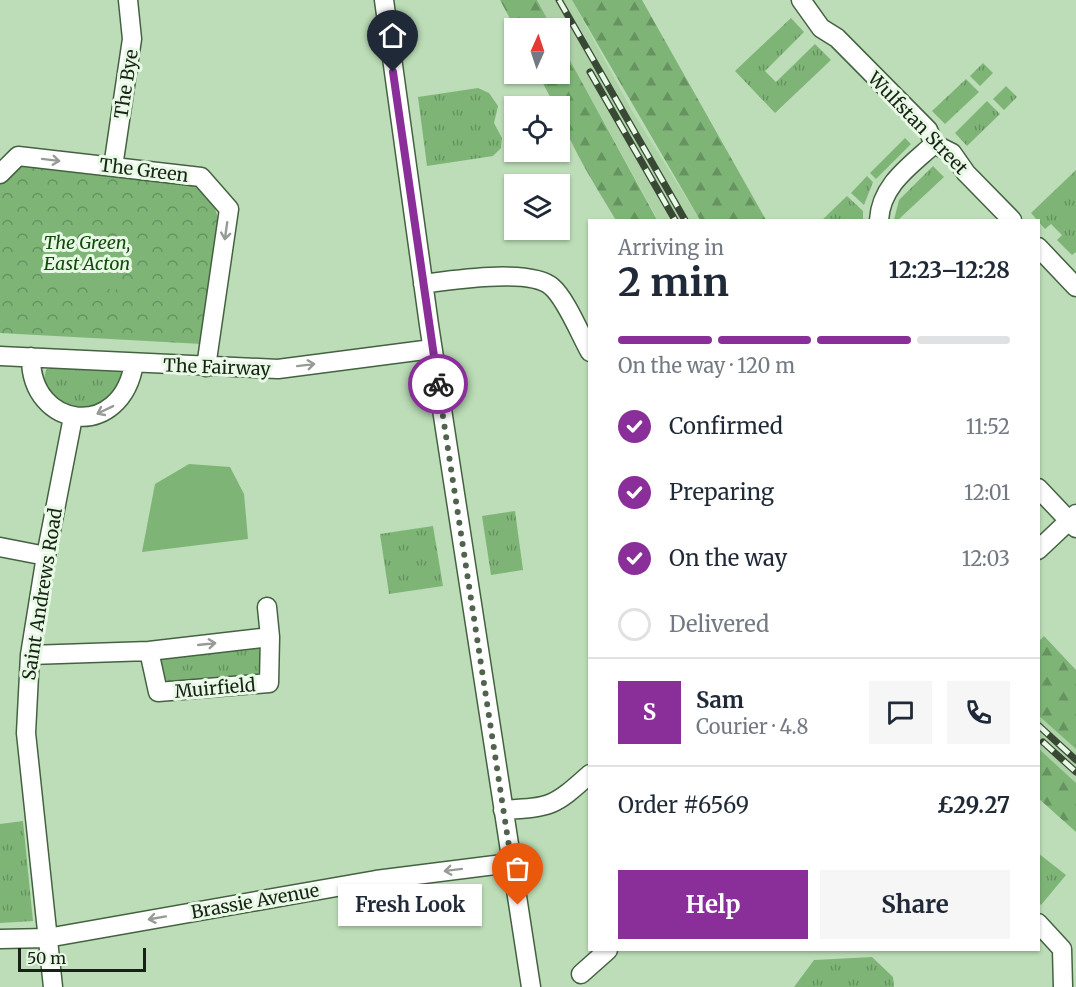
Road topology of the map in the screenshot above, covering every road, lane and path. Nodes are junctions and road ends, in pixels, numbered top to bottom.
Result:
1 (128, 0) edge
2 (384, 0) edge
3 (801, 0) edge
4 (934, 144) junction
5 (113, 167) junction
6 (0, 174) edge
7 (879, 219) edge
8 (1011, 219) edge
9 (1040, 249) edge
10 (423, 284) junction
11 (1076, 287) edge
12 (588, 348) edge
13 (432, 349) junction
14 (0, 356) edge
15 (31, 357) junction
16 (134, 363) junction
17 (206, 368) junction
18 (73, 417) junction
19 (1040, 490) edge
20 (1074, 521) edge
21 (0, 547) edge
22 (1040, 547) edge
23 (46, 556) junction
24 (267, 607) dead end
25 (270, 637) junction
26 (149, 651) junction
27 (30, 655) junction
28 (588, 776) edge
29 (503, 810) junction
30 (511, 863) junction
31 (1040, 925) edge
32 (47, 938) junction
33 (0, 939) edge
34 (607, 951) edge
35 (581, 974) dead end
36 (53, 987) edge
37 (531, 987) edge
38 (1063, 987) edge

1 - 5 street, The Bye
2 - 10 street
3 - 4 street, Wulfstan Street
4 - 7 street
4 - 8 street, Wulfstan Street
6 -> 5 street, The Green
5 -> 17 street, The Green
9 - 11 street
10 - 12 street
10 - 13 street
17 -> 13 street, The Fairway
13 - 29 street
14 - 15 street, The Fairway
15 - 16 street, The Fairway
15 - 18 street
16 - 17 street, The Fairway
16 -> 18 street
18 - 23 street, Saint Andrews Road
19 - 20 street
20 - 22 street
21 - 23 street
23 - 27 street, Saint Andrews Road
24 - 25 street, Muirfield
26 -> 25 street
25 - 26 street, Muirfield
26 - 27 street
27 - 32 street, Saint Andrews Road
28 - 29 street
29 - 30 street
30 -> 32 street, Brassie Avenue
30 - 37 street
31 - 38 street
32 - 33 street, Brassie Avenue
32 - 36 street, Saint Andrews Road
34 - 35 street

